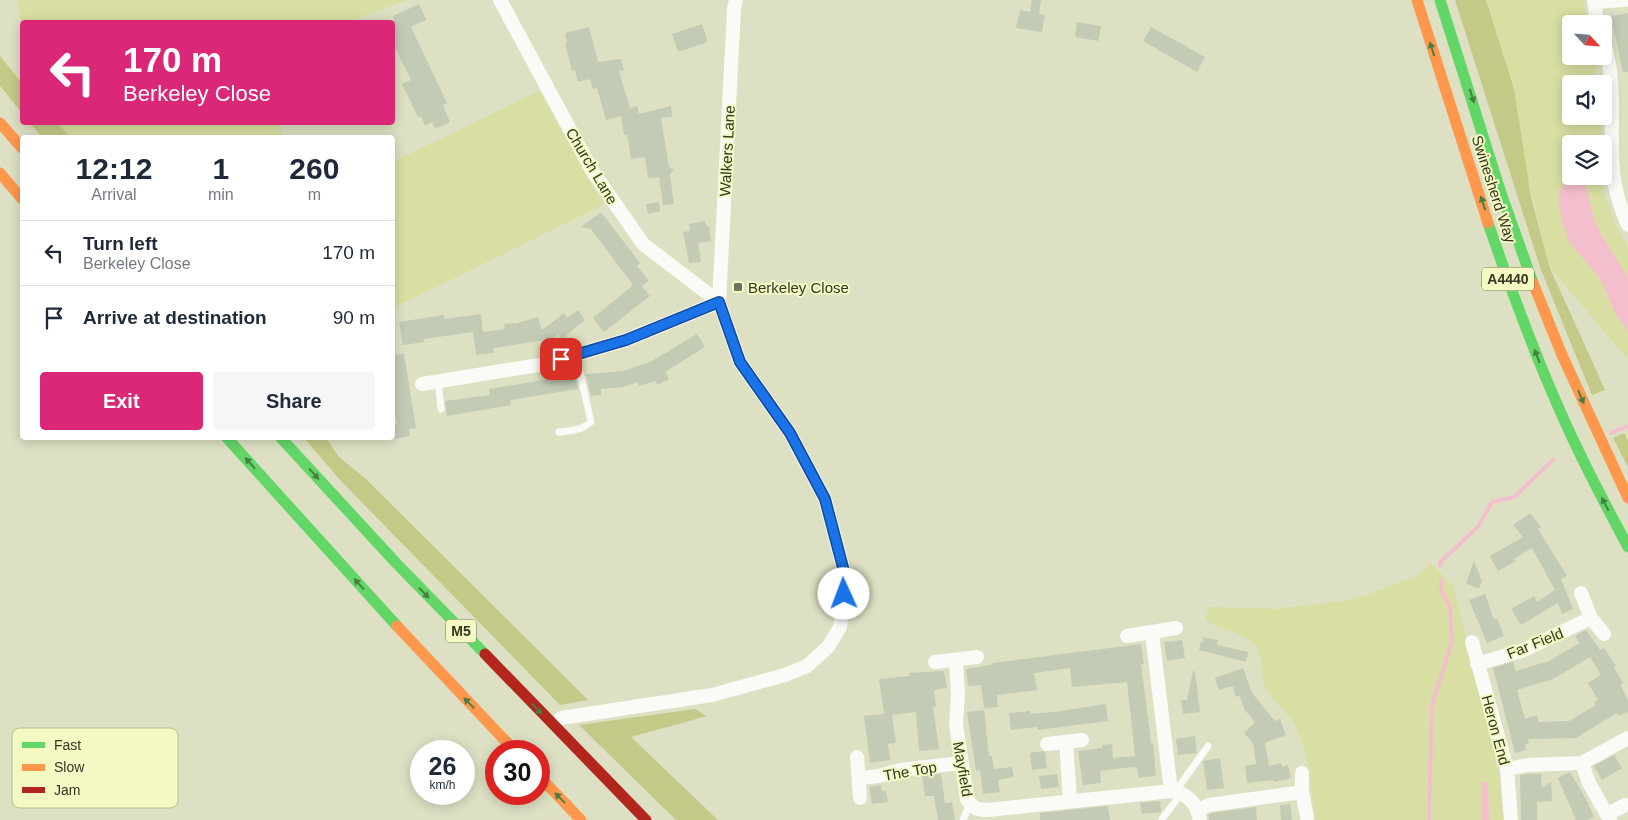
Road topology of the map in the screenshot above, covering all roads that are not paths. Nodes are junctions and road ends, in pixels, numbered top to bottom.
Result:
1 (500, 0) edge
2 (736, 0) edge
3 (1416, 0) edge
4 (1440, 0) edge
5 (1625, 0) edge
6 (1594, 1) edge
7 (1596, 15) edge
8 (1609, 65) edge
9 (0, 123) edge
10 (20, 146) edge
11 (0, 173) edge
12 (20, 197) edge
13 (1628, 225) edge
14 (719, 302) junction
15 (576, 355) junction
16 (438, 382) junction
17 (422, 384) dead end
18 (440, 409) dead end
19 (559, 432) dead end
20 (229, 440) edge
21 (283, 440) edge
22 (1628, 498) edge
23 (1628, 547) edge
24 (1581, 592) dead end
25 (1591, 618) junction
26 (1176, 628) dead end
27 (1152, 632) junction
28 (1604, 634) dead end
29 (1127, 636) dead end
30 (1472, 642) dead end
31 (977, 658) dead end
32 (956, 660) junction
33 (935, 662) dead end
34 (1478, 664) junction
35 (561, 718) dead end
36 (1628, 738) edge
37 (504, 740) edge
38 (1082, 740) dead end
39 (1066, 742) junction
40 (1047, 744) dead end
41 (1208, 746) dead end
42 (857, 757) dead end
43 (960, 763) junction
44 (1582, 764) junction
45 (1507, 769) junction
46 (1302, 774) dead end
47 (860, 778) junction
48 (550, 788) edge
49 (1176, 792) junction
50 (1302, 792) junction
51 (860, 798) dead end
52 (1070, 800) junction
53 (970, 804) junction
54 (1624, 804) dead end
55 (1199, 815) edge
56 (1306, 816) dead end
57 (1609, 817) edge
58 (1162, 819) edge
59 (581, 820) edge
60 (646, 820) edge
61 (963, 820) edge
62 (1510, 820) edge

1 - 14 street, Church Lane
2 - 14 street, Walkers Lane
23 -> 3 highway, Swinesherd Way / A4440
4 -> 22 highway, Swinesherd Way / A4440
5 - 6 street
6 - 7 street
8 - 13 street
9 - 10 highway
11 - 12 highway
14 - 15 street
14 - 35 street
15 - 16 street
15 - 19 lane
16 - 17 street
16 - 18 lane
37 -> 20 highway
21 -> 60 highway, M5
24 - 25 street
25 - 28 street
25 - 34 street, Far Field
26 - 27 street
27 - 29 street
27 - 49 street
30 - 34 street, Heron End
31 - 32 street
32 - 33 street
32 - 43 street, Mayfield
34 - 45 street, Heron End
36 - 44 street
38 - 39 street
39 - 40 street
39 - 52 street
41 - 49 lane
42 - 47 street
43 - 47 street, The Top
43 - 53 street, Mayfield
44 - 45 street
44 - 57 street
45 - 62 street, Heron End
46 - 50 street
47 - 51 street
59 -> 48 highway
49 - 52 street, Mayfield
49 - 55 street
49 - 58 lane
50 - 55 street
50 - 56 street
52 - 53 street, Mayfield
53 - 61 lane
54 - 57 street

